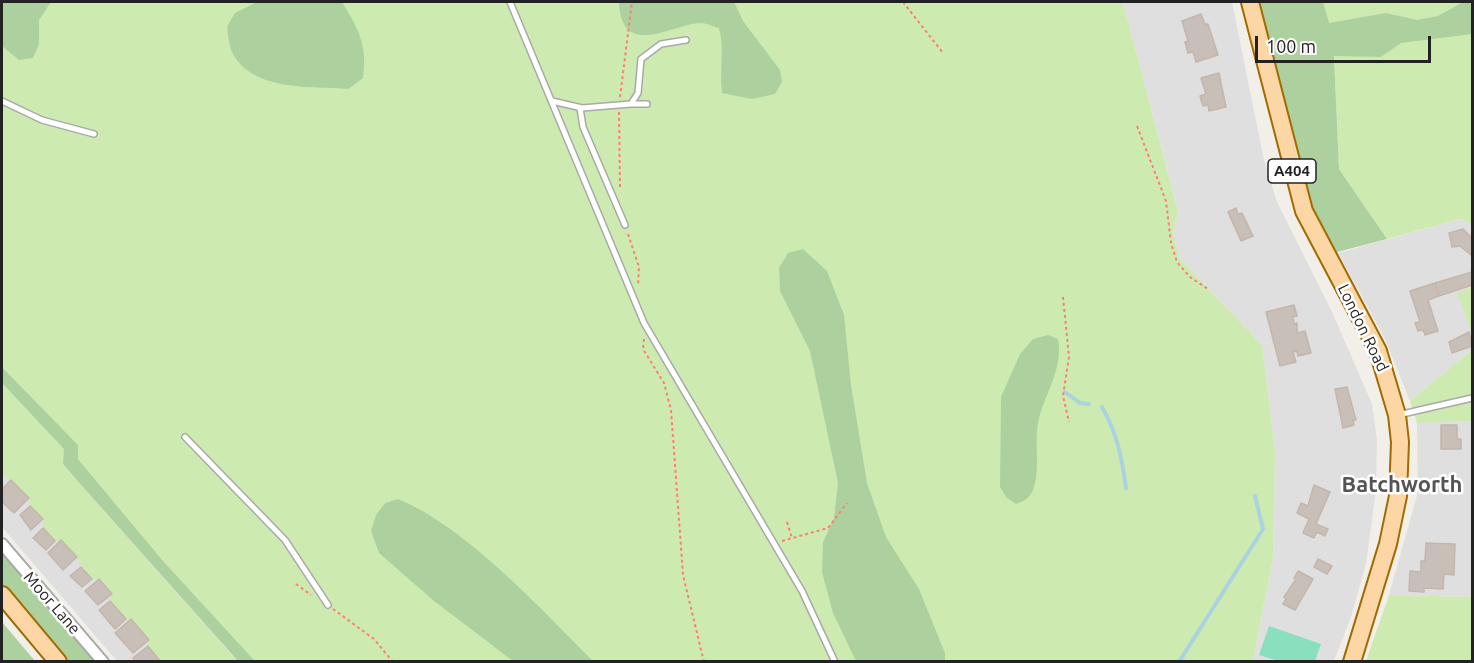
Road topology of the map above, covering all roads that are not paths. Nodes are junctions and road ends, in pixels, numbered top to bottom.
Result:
1 (510, 2) edge
2 (1250, 2) edge
3 (686, 40) dead end
4 (2, 101) edge
5 (552, 102) junction
6 (631, 104) junction
7 (647, 104) dead end
8 (580, 108) junction
9 (94, 134) dead end
10 (625, 225) dead end
11 (1473, 398) edge
12 (1397, 415) junction
13 (184, 437) dead end
14 (2, 544) edge
15 (2, 596) edge
16 (328, 605) road end
17 (58, 662) edge
18 (103, 662) edge
19 (836, 662) edge
20 (1352, 662) edge

1 - 5 lane
2 - 12 main road, London Road / A404
3 - 6 lane
4 - 9 lane
5 - 8 lane
5 - 19 lane
6 - 7 lane
6 - 8 lane
8 - 10 lane
11 - 12 lane
12 - 20 main road, London Road / A404
13 - 16 lane
14 - 18 street, Moor Lane
15 - 17 main road, Moor Lane

